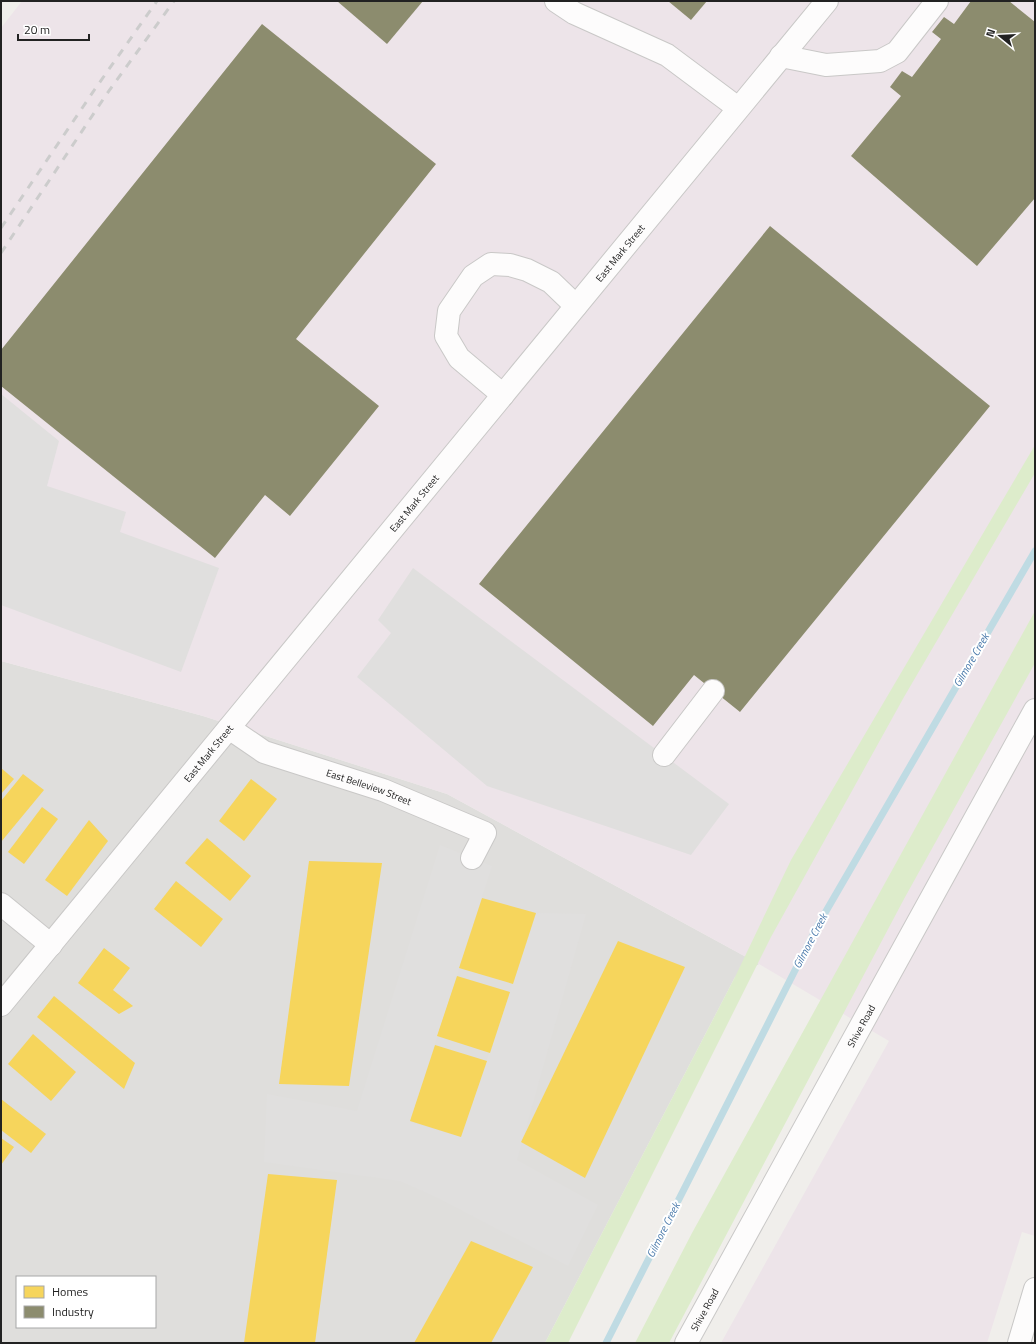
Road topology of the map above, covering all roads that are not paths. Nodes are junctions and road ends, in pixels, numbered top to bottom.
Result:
1 (556, 1) edge
2 (827, 1) edge
3 (937, 1) edge
4 (782, 56) junction
5 (738, 108) junction
6 (576, 306) junction
7 (503, 395) junction
8 (713, 691) dead end
9 (1035, 710) edge
10 (229, 728) junction
11 (664, 755) dead end
12 (472, 858) dead end
13 (1, 904) edge
14 (51, 945) junction
15 (1, 1005) edge
16 (1035, 1289) edge
17 (1026, 1331) edge
18 (686, 1343) edge

1 - 5 street
2 - 4 street, East Mark Street
3 - 4 street
4 - 5 street, East Mark Street
5 - 6 street, East Mark Street
6 - 7 street, East Mark Street
6 - 7 street
7 - 10 street, East Mark Street
8 - 11 street
9 - 18 street, Shive Road
10 - 12 street, East Belleview Street
10 - 14 street, East Mark Street
13 - 14 street
14 - 15 street, East Mark Street
16 - 17 street

